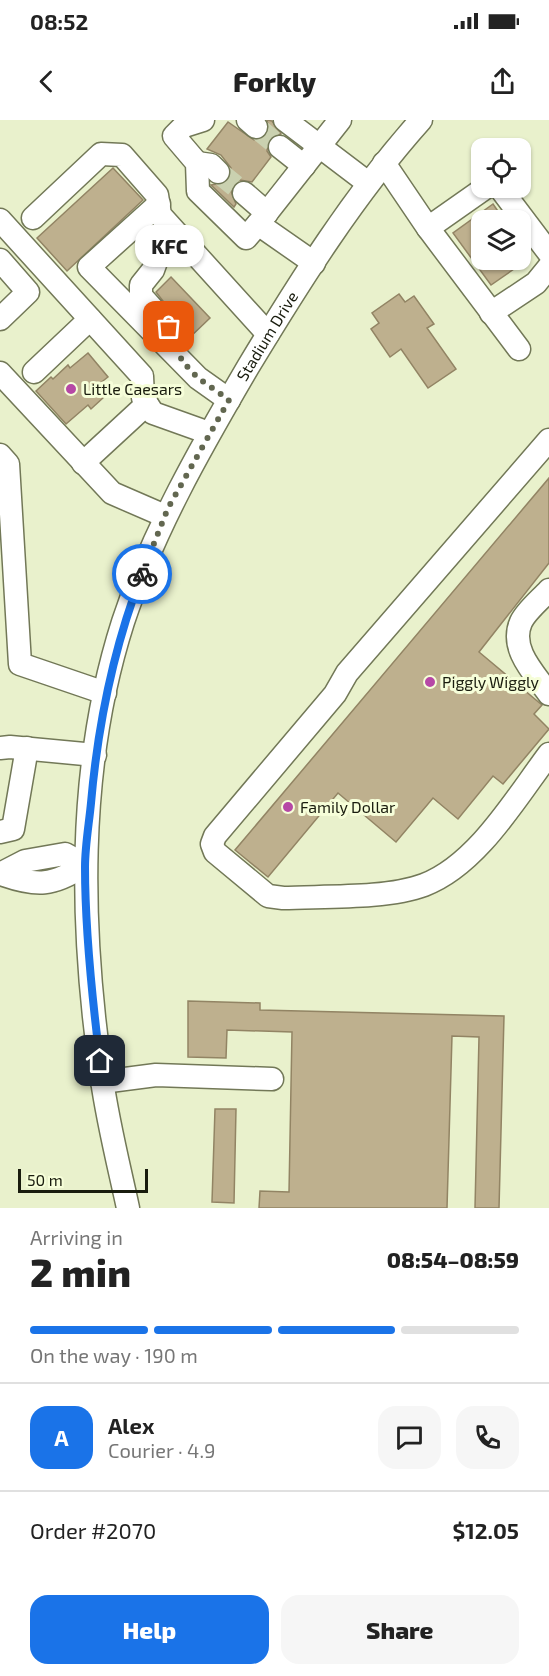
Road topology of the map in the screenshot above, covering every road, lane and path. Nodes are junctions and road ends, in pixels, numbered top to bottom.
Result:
1 (203, 120) edge
2 (285, 120) edge
3 (340, 120) edge
4 (421, 120) edge
5 (319, 146) junction
6 (280, 147) tunnel mouth
7 (197, 163) junction
8 (384, 163) junction
9 (304, 166) junction
10 (218, 172) tunnel mouth
11 (368, 183) junction
12 (244, 194) tunnel mouth
13 (472, 198) edge
14 (506, 198) edge
15 (159, 204) junction
16 (33, 218) dead end
17 (262, 219) junction
18 (0, 220) edge
19 (428, 228) junction
20 (169, 239) junction
21 (531, 245) edge
22 (0, 260) edge
23 (314, 263) junction
24 (549, 264) edge
25 (114, 291) junction
26 (491, 313) junction
27 (0, 319) edge
28 (90, 319) junction
29 (268, 334) junction
30 (519, 349) dead end
31 (181, 360) junction
32 (0, 373) edge
33 (26, 380) junction
34 (229, 400) junction
35 (147, 405) junction
36 (209, 433) junction
37 (549, 440) edge
38 (0, 456) edge
39 (83, 463) junction
40 (165, 516) junction
41 (549, 590) edge
42 (10, 663) edge
43 (105, 693) junction
44 (549, 694) edge
45 (0, 748) edge
46 (27, 748) junction
47 (549, 754) edge
48 (95, 755) junction
49 (0, 832) edge
50 (85, 865) junction
51 (1, 874) edge
52 (272, 1079) dead end
53 (102, 1082) junction
54 (128, 1208) edge

1 - 7 street
2 - 5 street
3 - 5 street
4 - 8 street, Stadium Drive
5 - 9 street
5 - 11 street
6 - 9 street
7 - 10 street
7 - 17 street
8 - 11 street, Stadium Drive
8 - 19 street
9 - 17 street
11 - 23 street, Stadium Drive
12 - 17 street
13 - 19 street
14 - 24 street
15 - 16 street
15 - 20 street
15 - 25 street
17 - 23 street
18 - 28 street
19 - 26 street
20 - 25 street
20 - 29 street
20 - 31 street
21 - 24 street
22 - 27 street
23 - 29 street, Stadium Drive
24 - 26 street
25 - 31 street
26 - 30 street
28 - 33 street
28 - 35 street
29 - 34 street, Stadium Drive
31 - 34 street
32 - 33 street
33 - 39 street
34 - 36 street, Stadium Drive
35 - 36 street
35 - 39 street
36 - 40 street, Stadium Drive
37 - 47 street
38 - 42 street
39 - 40 street
40 - 43 street, Stadium Drive
41 - 44 street
42 - 43 street
43 - 48 street, Stadium Drive
45 - 46 street
46 - 48 street
46 - 49 street
48 - 50 street, Stadium Drive
50 - 51 street
50 - 53 street, Stadium Drive
52 - 53 street
53 - 54 street, Stadium Drive

